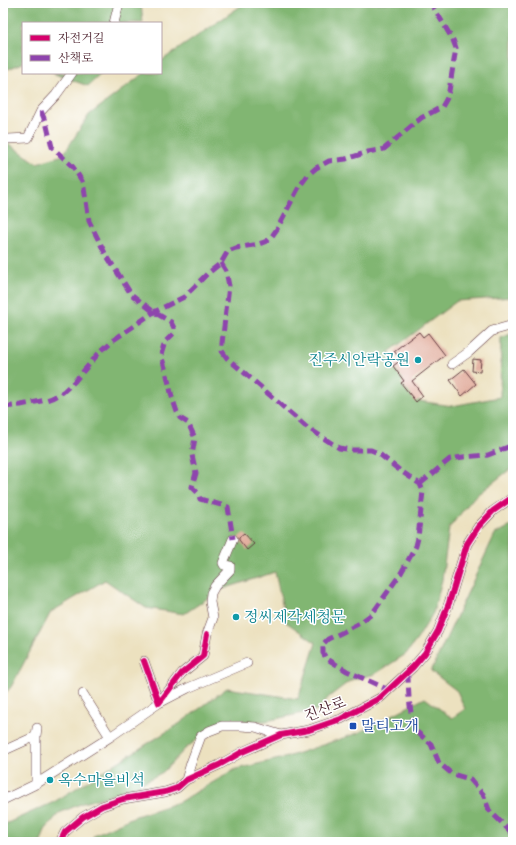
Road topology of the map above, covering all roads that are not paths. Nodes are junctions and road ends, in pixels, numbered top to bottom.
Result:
1 (119, 3) edge
2 (114, 22) edge
3 (71, 74) edge
4 (8, 139) dead end
5 (513, 325) edge
6 (452, 364) dead end
7 (513, 497) edge
8 (233, 539) dead end
9 (144, 661) dead end
10 (248, 662) dead end
11 (83, 694) dead end
12 (159, 702) junction
13 (281, 735) junction
14 (110, 737) junction
15 (3, 751) edge
16 (186, 780) junction
17 (36, 784) junction
18 (3, 800) edge
19 (60, 842) edge

1 - 2 street
3 - 4 street
5 - 6 street
7 - 13 street, 진산로
8 - 12 street
9 - 12 street
10 - 12 street
11 - 14 street
12 - 14 street
13 - 16 street, 진산로
13 - 16 street
14 - 17 street
15 - 17 street
16 - 19 street, 진산로
17 - 18 street

